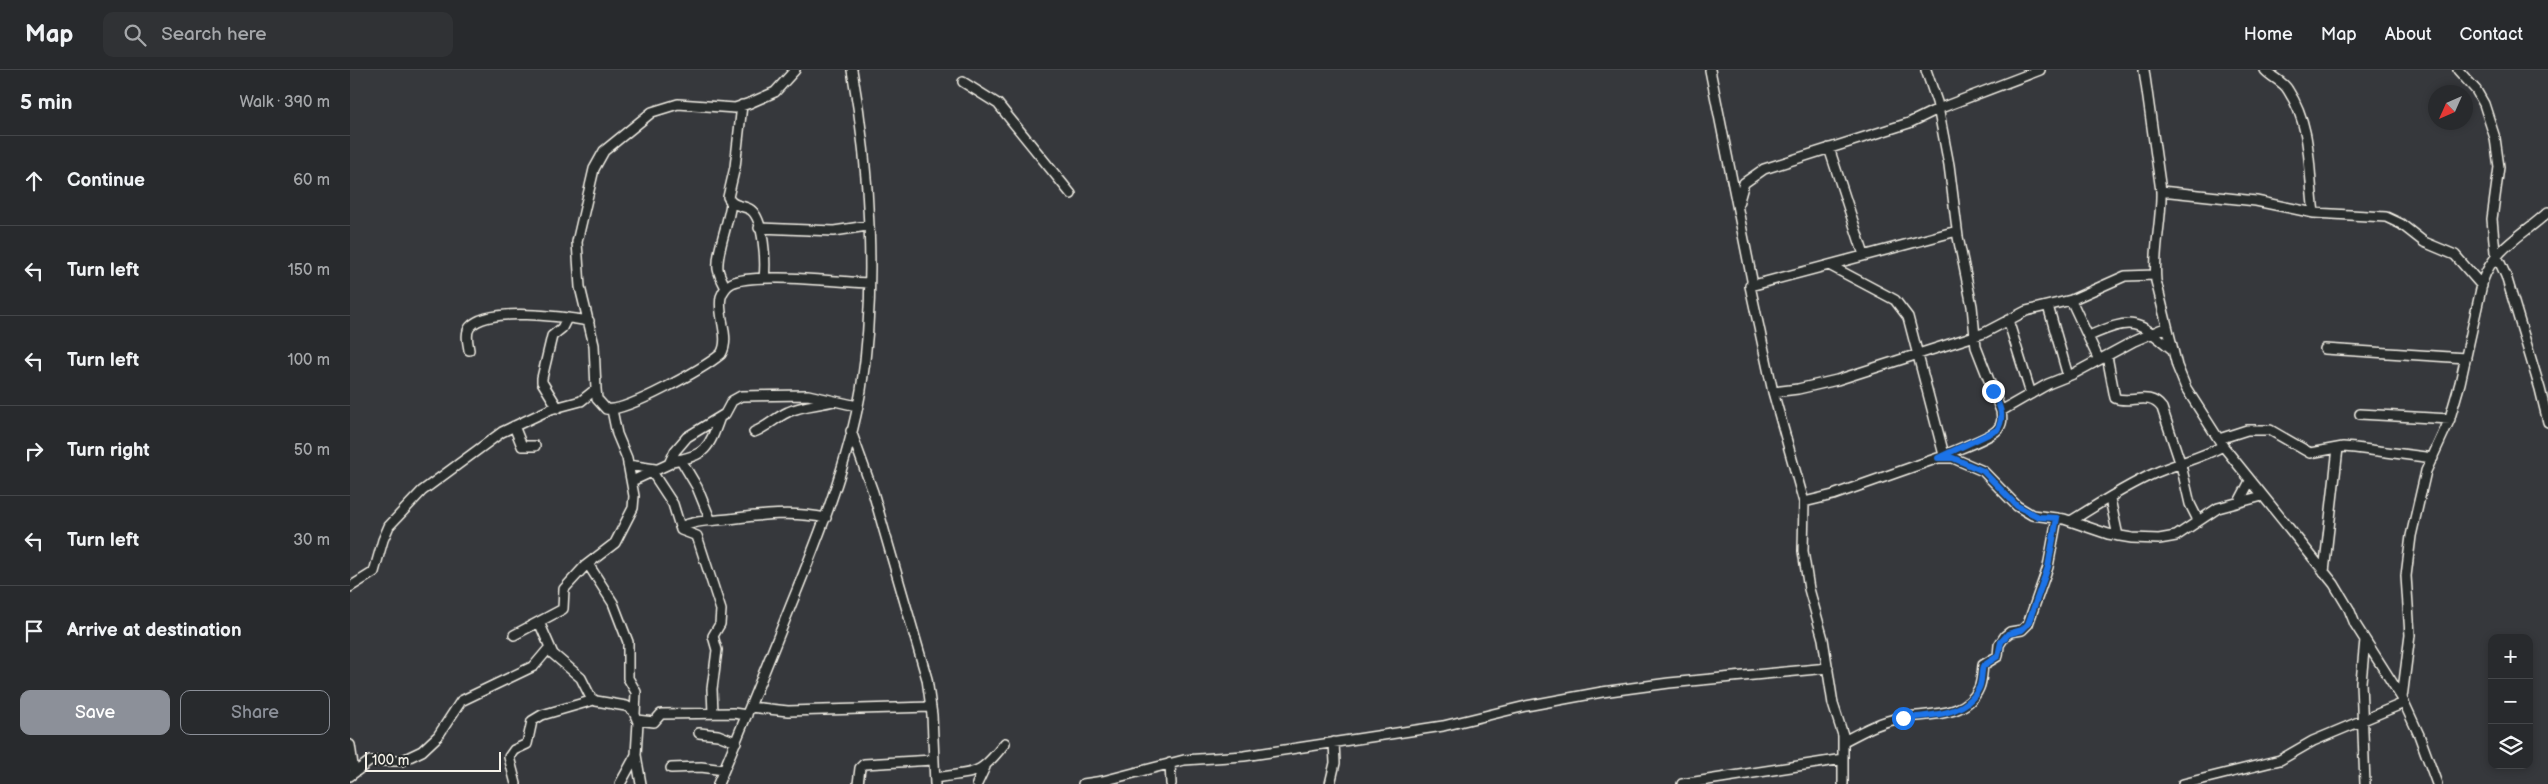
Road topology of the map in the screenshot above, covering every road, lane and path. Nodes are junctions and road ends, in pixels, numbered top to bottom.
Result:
1 (795, 70) edge
2 (852, 70) edge
3 (1710, 70) edge
4 (1926, 70) edge
5 (2040, 70) edge
6 (2144, 70) edge
7 (2265, 70) edge
8 (2458, 70) edge
9 (963, 82) dead end
10 (742, 106) junction
11 (1938, 109) junction
12 (1829, 148) junction
13 (2161, 191) junction
14 (1072, 194) dead end
15 (731, 203) junction
16 (1738, 204) junction
17 (2548, 212) edge
18 (2314, 213) junction
19 (867, 226) junction
20 (759, 228) junction
21 (1957, 231) junction
22 (1864, 255) junction
23 (2496, 256) junction
24 (1829, 265) junction
25 (2155, 275) junction
26 (764, 278) junction
27 (869, 283) junction
28 (1753, 285) junction
29 (2482, 286) junction
30 (726, 288) junction
31 (2071, 300) junction
32 (2048, 306) junction
33 (567, 318) junction
34 (2008, 320) junction
35 (589, 321) junction
36 (2167, 327) junction
37 (2153, 333) junction
38 (1975, 336) junction
39 (2089, 336) junction
40 (2325, 349) dead end
41 (469, 350) dead end
42 (2173, 350) junction
43 (1917, 354) junction
44 (2103, 358) junction
45 (2466, 358) junction
46 (2064, 363) junction
47 (2084, 368) junction
48 (2068, 376) junction
49 (596, 389) junction
50 (1773, 392) junction
51 (2031, 394) junction
52 (837, 400) junction
53 (857, 406) junction
54 (558, 408) junction
55 (612, 410) junction
56 (2001, 411) junction
57 (2360, 414) dead end
58 (720, 417) junction
59 (2450, 418) junction
60 (2548, 422) edge
61 (514, 426) junction
62 (851, 431) junction
63 (754, 432) dead end
64 (2221, 442) junction
65 (534, 446) dead end
66 (2338, 448) junction
67 (1941, 457) junction
68 (2432, 458) junction
69 (677, 461) junction
70 (628, 464) junction
71 (2181, 465) junction
72 (656, 470) junction
73 (632, 481) junction
74 (2250, 481) junction
75 (2262, 496) junction
76 (2110, 499) junction
77 (2240, 500) junction
78 (1804, 502) junction
79 (826, 518) junction
80 (2057, 518) junction
81 (710, 519) junction
82 (2198, 520) junction
83 (2071, 521) junction
84 (680, 527) junction
85 (2118, 536) junction
86 (588, 564) junction
87 (2324, 572) junction
88 (350, 587) edge
89 (539, 622) junction
90 (514, 635) dead end
91 (2365, 640) junction
92 (550, 647) junction
93 (1828, 668) junction
94 (594, 700) junction
95 (2403, 701) junction
96 (931, 707) junction
97 (749, 711) junction
98 (713, 713) junction
99 (636, 717) junction
100 (2362, 722) junction
101 (699, 733) dead end
102 (1844, 741) junction
103 (736, 742) junction
104 (1334, 742) junction
105 (1005, 743) dead end
106 (350, 745) edge
107 (636, 755) junction
108 (1843, 759) junction
109 (933, 760) junction
110 (1170, 764) junction
111 (985, 766) junction
112 (671, 768) dead end
113 (724, 770) junction
114 (352, 774) edge
115 (1121, 780) edge
116 (935, 781) edge
117 (516, 784) edge
118 (620, 784) edge
119 (642, 784) edge
120 (718, 784) edge
121 (858, 784) edge
122 (976, 784) edge
123 (1083, 784) edge
124 (1171, 784) edge
125 (1330, 784) edge
126 (1682, 784) edge
127 (1843, 784) edge
128 (2183, 784) edge
129 (2365, 784) edge
130 (2437, 784) edge

1 - 10 street
2 - 19 street
3 - 16 street
4 - 11 street
5 - 11 street
6 - 13 street
7 - 18 street
8 - 23 street
9 - 14 street
10 - 15 street
10 - 35 street
11 - 12 street
11 - 21 street
12 - 16 street
12 - 22 street
13 - 18 street
13 - 25 street
15 - 20 street
15 - 30 street
16 - 28 street
17 - 23 street
18 - 29 street
19 - 20 street
19 - 27 street
20 - 26 street
21 - 22 street
21 - 38 street
22 - 24 street
23 - 29 street
23 - 60 street
24 - 28 street
24 - 43 street
25 - 31 street
25 - 36 street
26 - 27 street
26 - 30 street
27 - 53 street
28 - 50 street
29 - 45 street
30 - 55 street
31 - 32 street
31 - 39 street
32 - 34 street
32 - 46 street
33 - 35 street
33 - 41 street
33 - 54 street
34 - 38 street
34 - 51 street
35 - 49 street
36 - 37 street
36 - 42 street
37 - 39 street
37 - 42 street
37 - 44 street
38 - 43 street
38 - 56 street
39 - 44 street
40 - 45 street
42 - 64 street
43 - 50 street
43 - 67 street
44 - 47 street
44 - 71 street
45 - 59 street
46 - 47 street
46 - 48 street
47 - 48 street
48 - 51 street
49 - 54 street
49 - 55 street
50 - 78 street
51 - 56 street
52 - 53 street
52 - 58 street
52 - 63 street
53 - 62 street
54 - 61 street
55 - 70 street
56 - 67 street
57 - 59 street
58 - 69 street
58 - 69 street
59 - 68 street
61 - 65 street
61 - 88 street
62 - 79 street
62 - 96 street
64 - 66 street
64 - 71 street
64 - 74 street
66 - 68 street
66 - 87 street
67 - 78 street
67 - 80 street
68 - 95 street
69 - 72 street
69 - 81 street
70 - 72 street
70 - 73 street
71 - 76 street
71 - 82 street
72 - 73 street
72 - 84 street
73 - 86 street
74 - 75 street
74 - 77 street
75 - 77 street
75 - 87 street
76 - 83 street
76 - 85 street
77 - 82 street
78 - 93 street
79 - 81 street
79 - 97 street
80 - 83 street
80 - 102 street
81 - 84 street
82 - 85 street
83 - 85 street
84 - 98 street
86 - 89 street
86 - 99 street
87 - 91 street
89 - 90 street
89 - 92 street
91 - 95 street
91 - 100 street
92 - 94 street
92 - 114 street
93 - 102 street
93 - 104 street
94 - 99 street
94 - 117 street
95 - 100 street
95 - 130 street
96 - 97 street
96 - 109 street
97 - 98 street
97 - 103 street
98 - 99 street
99 - 107 street
100 - 128 street
100 - 129 street
101 - 103 street
102 - 108 street
103 - 113 street
104 - 110 street
104 - 125 street
105 - 111 street
106 - 114 street
107 - 118 street
107 - 119 street
108 - 126 street
108 - 127 street
109 - 116 street
109 - 121 street
110 - 115 street
110 - 124 street
111 - 116 street
111 - 122 street
112 - 113 street
113 - 120 street
115 - 123 street

